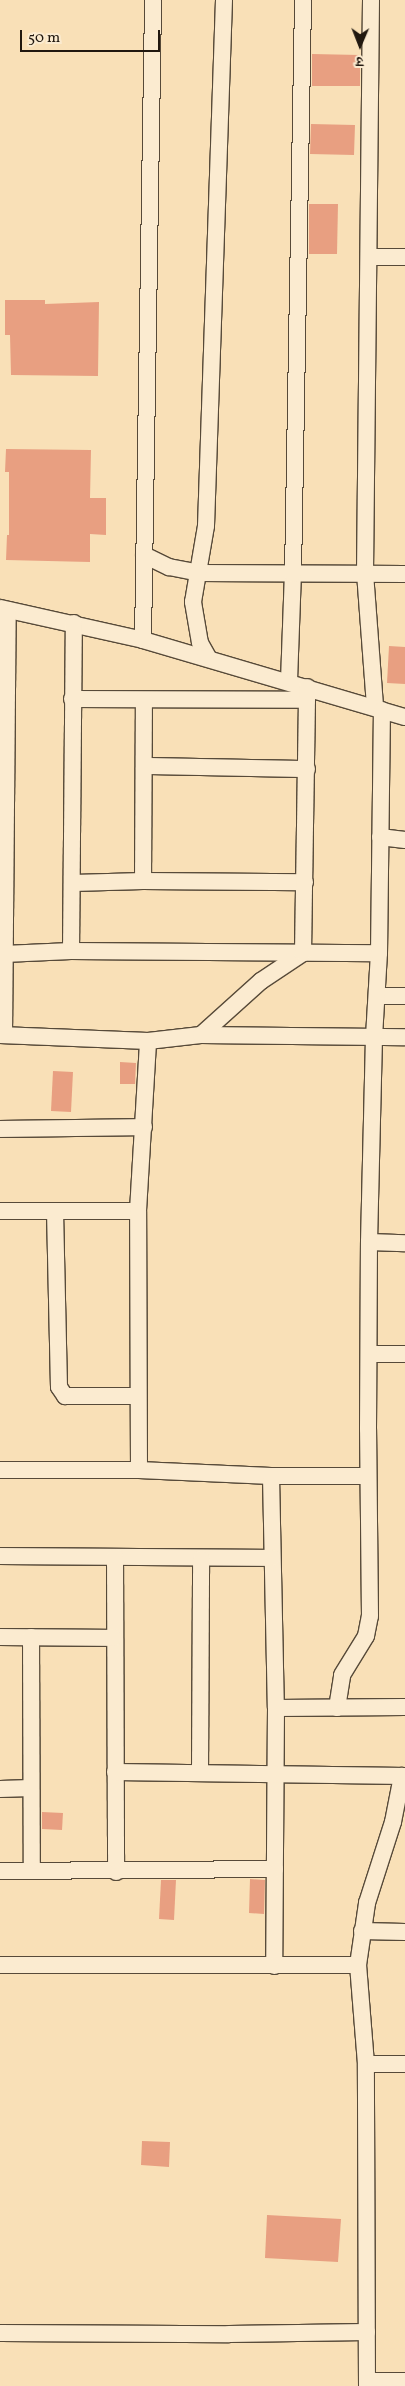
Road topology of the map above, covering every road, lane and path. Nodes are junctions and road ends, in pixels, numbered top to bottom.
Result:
1 (153, 0) edge
2 (224, 0) edge
3 (303, 0) edge
4 (372, 0) edge
5 (369, 257) junction
6 (405, 257) edge
7 (144, 555) junction
8 (199, 573) junction
9 (365, 573) junction
10 (293, 574) junction
11 (405, 574) edge
12 (4, 609) edge
13 (74, 623) junction
14 (143, 640) junction
15 (209, 659) junction
16 (289, 682) junction
17 (307, 694) junction
18 (72, 699) junction
19 (144, 700) junction
20 (378, 709) junction
21 (405, 717) edge
22 (144, 766) junction
23 (307, 769) junction
24 (380, 837) junction
25 (405, 840) edge
26 (143, 881) junction
27 (305, 882) junction
28 (73, 883) junction
29 (72, 951) junction
30 (303, 953) junction
31 (379, 953) junction
32 (4, 954) junction
33 (377, 996) junction
34 (405, 996) edge
35 (2, 1035) edge
36 (201, 1036) junction
37 (374, 1037) junction
38 (405, 1037) edge
39 (148, 1041) junction
40 (144, 1127) junction
41 (0, 1129) edge
42 (55, 1210) junction
43 (0, 1211) edge
44 (138, 1211) junction
45 (370, 1242) junction
46 (405, 1243) edge
47 (370, 1354) junction
48 (405, 1354) edge
49 (137, 1396) junction
50 (0, 1470) edge
51 (139, 1470) junction
52 (271, 1476) junction
53 (368, 1476) junction
54 (0, 1556) edge
55 (115, 1557) junction
56 (272, 1558) junction
57 (201, 1559) junction
58 (0, 1637) edge
59 (31, 1637) junction
60 (114, 1638) junction
61 (405, 1707) edge
62 (276, 1708) junction
63 (337, 1708) junction
64 (200, 1771) junction
65 (115, 1772) junction
66 (276, 1774) junction
67 (403, 1776) edge
68 (31, 1788) junction
69 (0, 1789) edge
70 (275, 1869) junction
71 (0, 1871) edge
72 (32, 1871) junction
73 (116, 1872) junction
74 (362, 1931) junction
75 (405, 1932) edge
76 (358, 1965) junction
77 (0, 1966) edge
78 (274, 1966) junction
79 (366, 2064) junction
80 (405, 2064) edge
81 (367, 2332) junction
82 (0, 2334) edge
83 (405, 2381) edge
84 (367, 2384) edge

1 - 7 street
2 - 8 street
3 - 10 street
4 - 5 street
5 - 6 street
5 - 9 street
7 - 8 street
7 - 14 street
8 - 10 street
8 - 15 street
9 - 10 street
9 - 11 street
9 - 20 street
10 - 16 street
12 - 13 street
12 - 32 street
13 - 14 street
13 - 18 street
14 - 15 street
15 - 16 street
16 - 17 street
17 - 19 street
17 - 20 street
17 - 23 street
18 - 19 street
18 - 28 street
19 - 22 street
20 - 21 street
20 - 24 street
22 - 23 street
22 - 26 street
23 - 27 street
24 - 25 street
24 - 31 street
26 - 27 street
26 - 28 street
27 - 30 street
28 - 29 street
29 - 30 street
29 - 32 street
30 - 31 street
30 - 36 street
31 - 33 street
32 - 35 street
33 - 34 street
33 - 37 street
35 - 39 street
36 - 37 street
36 - 39 street
37 - 38 street
37 - 45 street
39 - 40 street
40 - 41 street
40 - 44 street
42 - 43 street
42 - 44 street
42 - 49 street
44 - 49 street
45 - 46 street
45 - 47 street
47 - 48 street
47 - 53 street
49 - 51 street
50 - 51 street
51 - 52 street
52 - 53 street
52 - 56 street
53 - 63 street
54 - 55 street
55 - 57 street
55 - 60 street
56 - 57 street
56 - 62 street
57 - 64 street
58 - 59 street
59 - 60 street
59 - 68 street
60 - 65 street
61 - 63 street
62 - 63 street
62 - 66 street
64 - 65 street
64 - 66 street
65 - 73 street
66 - 67 street
66 - 70 street
67 - 74 street
68 - 69 street
68 - 72 street
70 - 73 street
70 - 78 street
71 - 72 street
72 - 73 street
74 - 75 street
74 - 76 street
76 - 78 street
76 - 79 street
77 - 78 street
79 - 80 street
79 - 81 street
81 - 82 street
81 - 84 street
83 - 84 street

